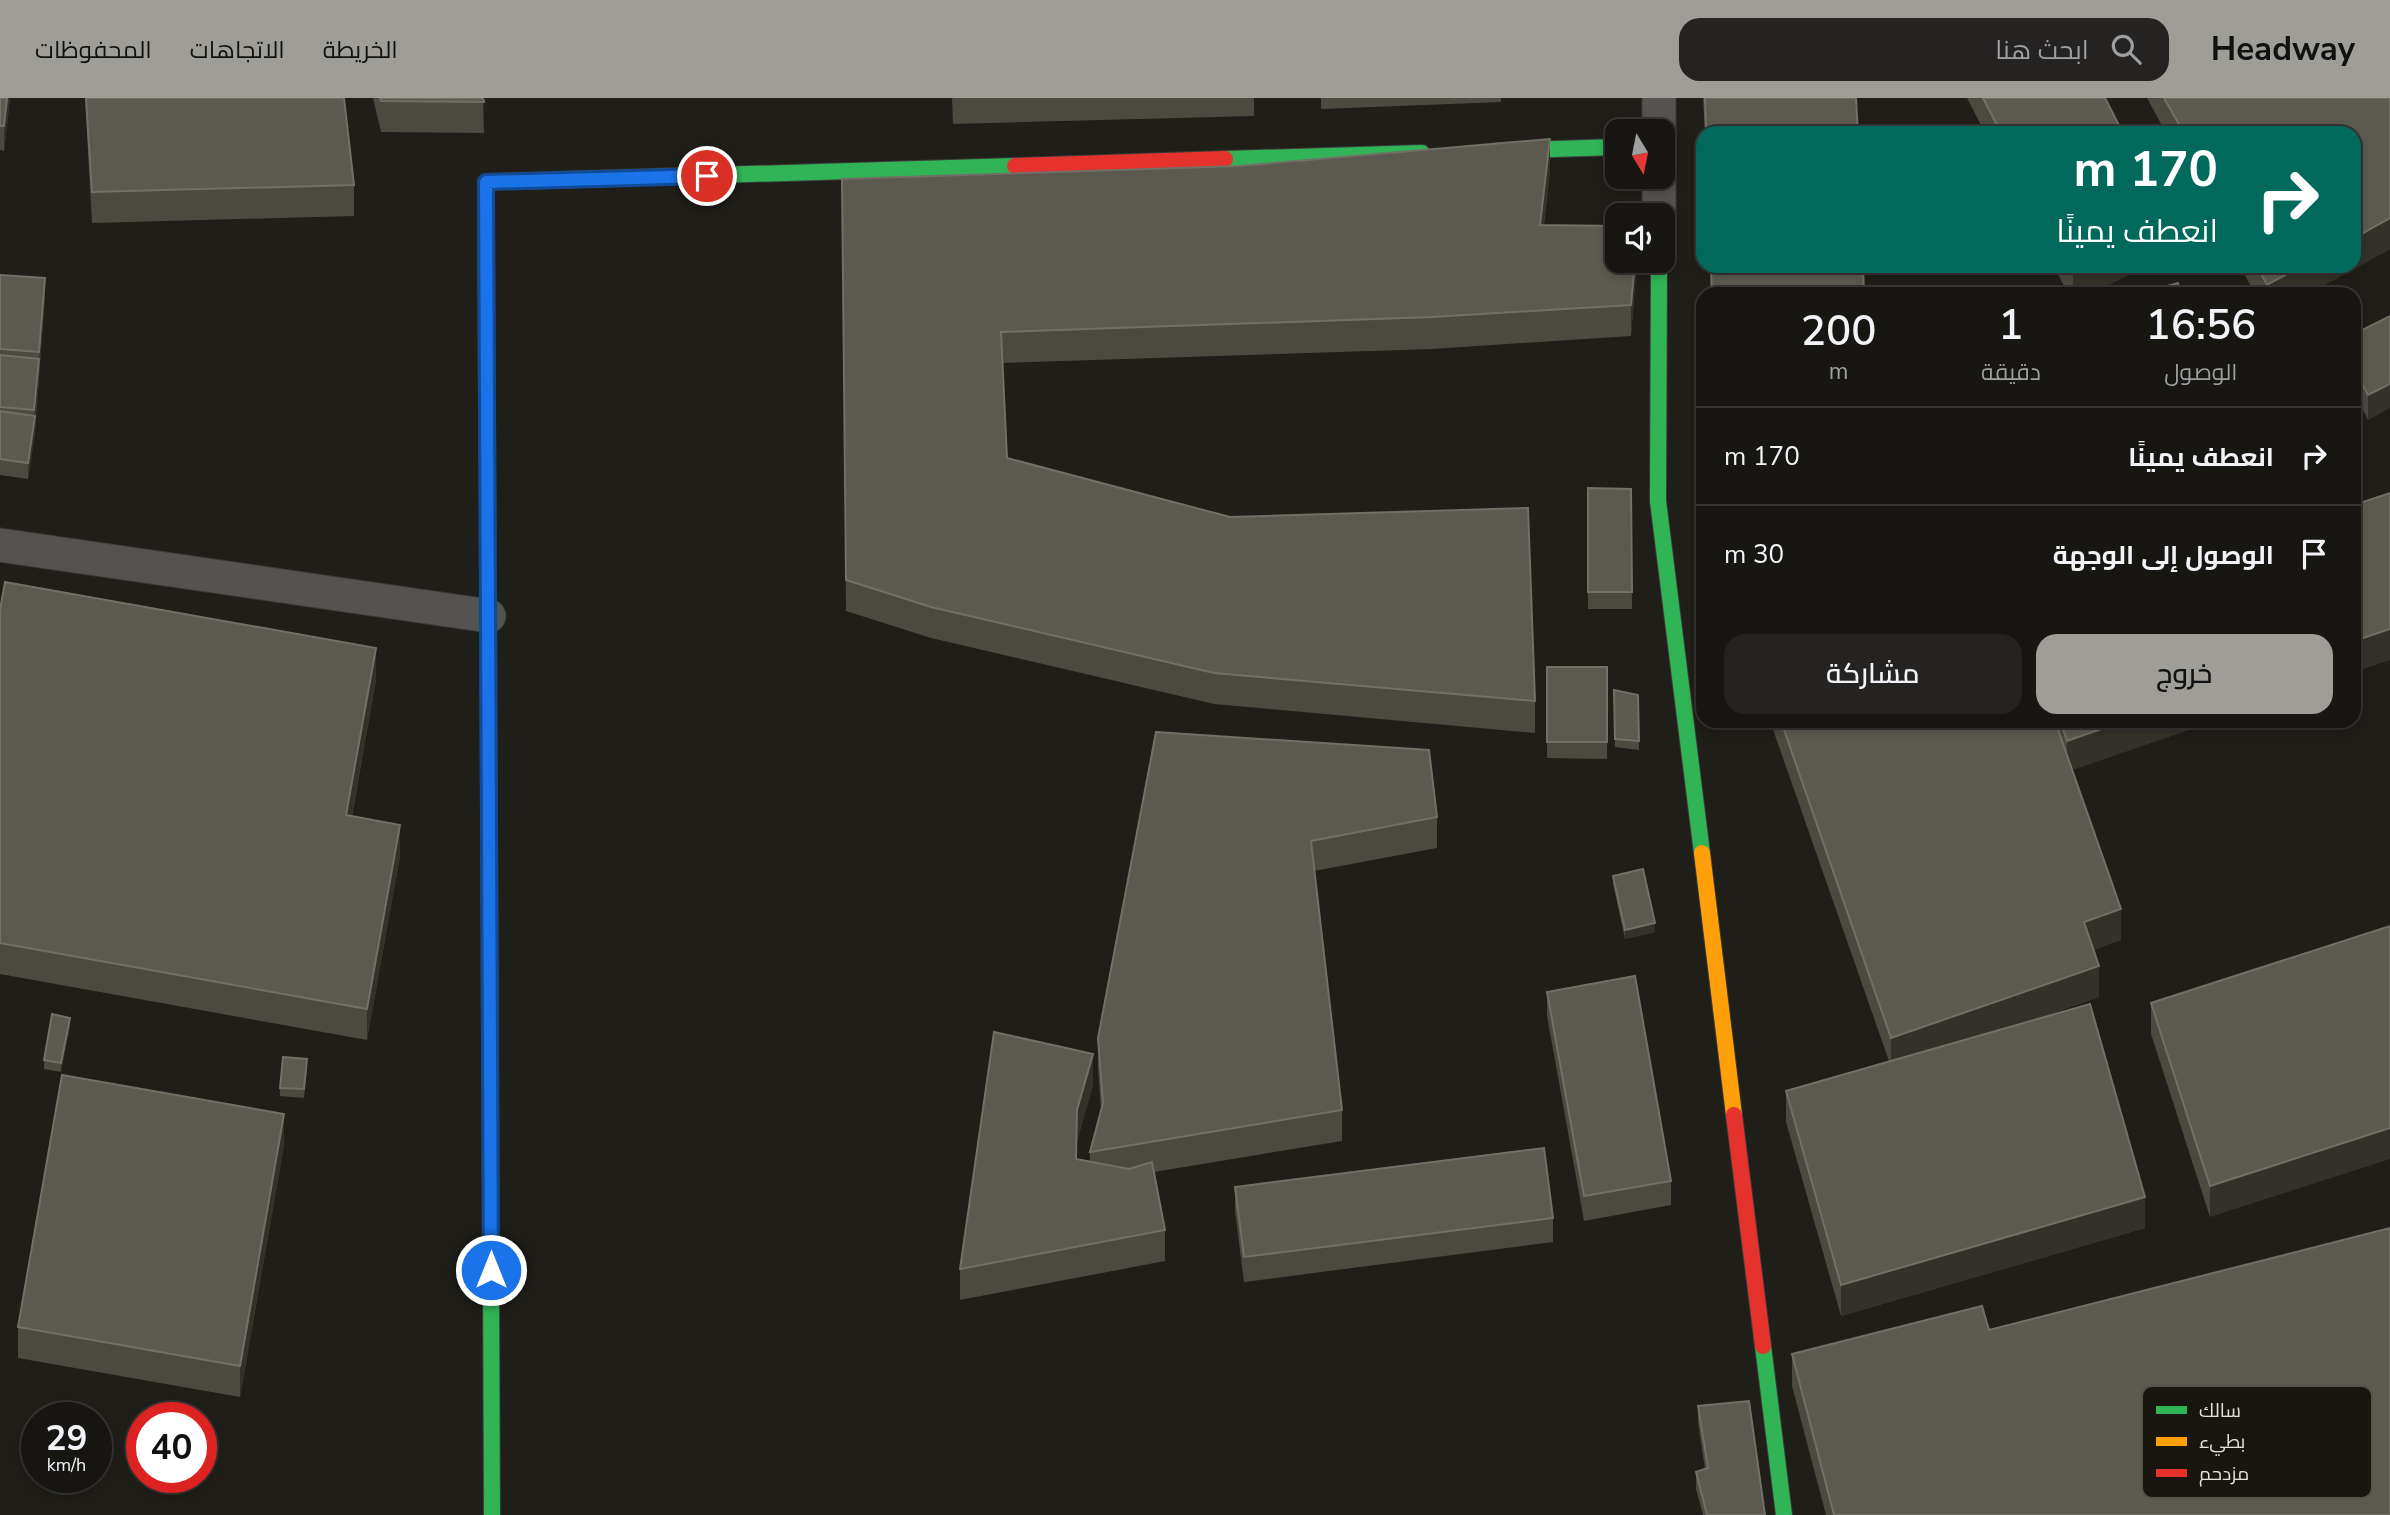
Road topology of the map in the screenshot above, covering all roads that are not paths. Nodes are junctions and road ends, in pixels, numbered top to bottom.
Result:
1 (1659, 98) edge
2 (1659, 119) edge
3 (1605, 147) edge
4 (1477, 151) edge
5 (1436, 153) edge
6 (1659, 273) edge
7 (0, 545) edge
8 (488, 617) junction
9 (492, 1515) edge
10 (1784, 1515) edge

1 - 2 street
3 - 4 street
5 - 8 street
6 - 10 street
7 - 8 street
8 - 9 street

